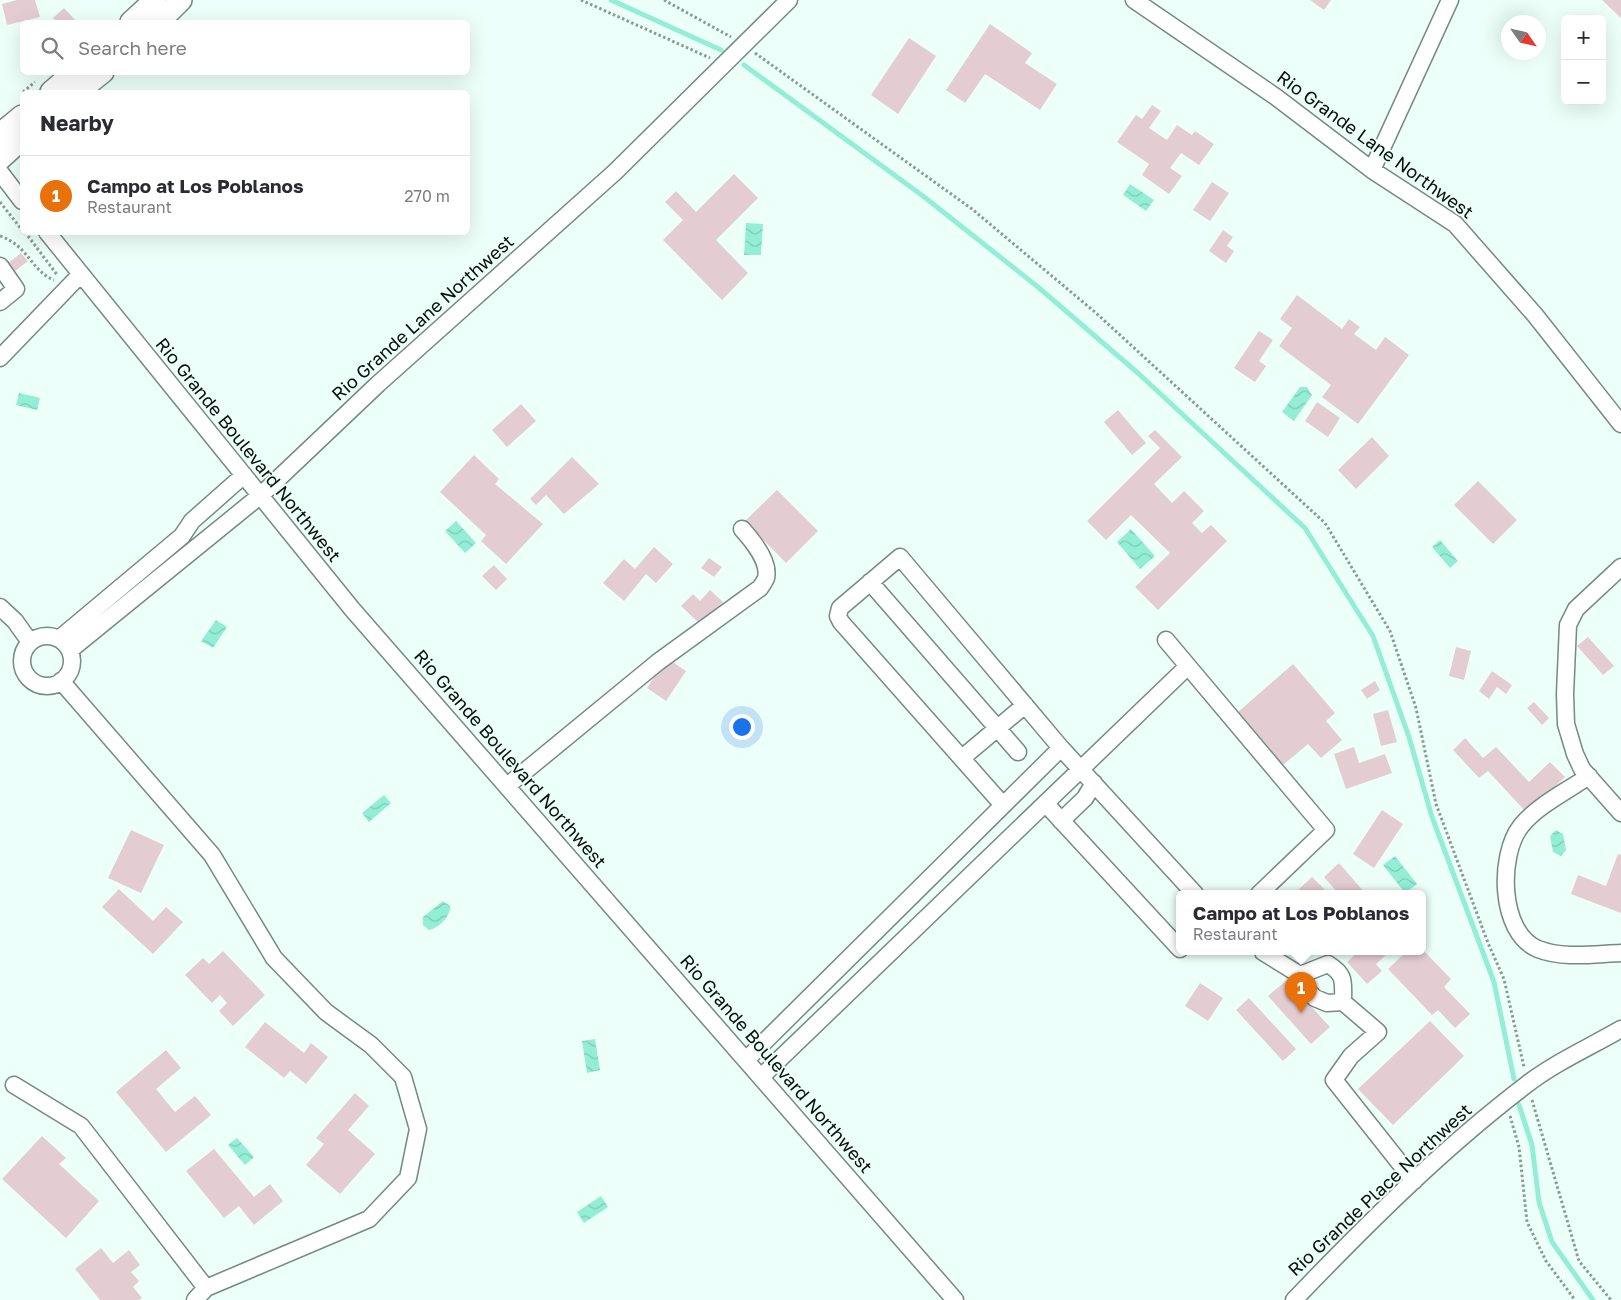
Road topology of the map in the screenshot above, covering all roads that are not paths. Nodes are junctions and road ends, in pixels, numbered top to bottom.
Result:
1 (155, 0) edge
2 (181, 0) edge
3 (789, 0) edge
4 (1134, 0) edge
5 (1450, 0) edge
6 (134, 20) edge
7 (161, 20) edge
8 (71, 75) edge
9 (99, 75) edge
10 (53, 90) edge
11 (80, 90) edge
12 (20, 118) edge
13 (0, 134) edge
14 (20, 141) edge
15 (0, 159) edge
16 (1372, 170) junction
17 (0, 172) edge
18 (20, 198) edge
19 (49, 235) edge
20 (0, 266) edge
21 (80, 275) junction
22 (0, 302) edge
23 (0, 358) edge
24 (1621, 424) edge
25 (244, 475) junction
26 (261, 496) junction
27 (742, 529) dead end
28 (1621, 567) edge
29 (131, 578) junction
30 (870, 582) junction
31 (143, 591) junction
32 (0, 607) edge
33 (1166, 640) dead end
34 (30, 642) junction
35 (64, 644) junction
36 (1188, 666) junction
37 (61, 682) junction
38 (1025, 705) junction
39 (997, 728) junction
40 (1061, 748) junction
41 (1018, 752) dead end
42 (962, 758) junction
43 (1081, 768) junction
44 (1589, 776) junction
45 (1094, 783) junction
46 (507, 786) junction
47 (1002, 804) junction
48 (1046, 804) junction
49 (1621, 813) edge
50 (1061, 821) junction
51 (1190, 890) edge
52 (1263, 890) edge
53 (1176, 945) edge
54 (1621, 953) edge
55 (1268, 955) edge
56 (1300, 975) junction
57 (1343, 1002) junction
58 (1621, 1029) edge
59 (746, 1060) junction
60 (761, 1077) junction
61 (14, 1084) dead end
62 (1414, 1181) junction
63 (200, 1294) edge
64 (955, 1300) edge
65 (1294, 1300) edge

1 - 6 main road
2 - 7 main road
3 - 26 street, Rio Grande Lane Northwest
4 - 16 street, Rio Grande Lane Northwest
5 - 16 street
8 - 10 main road
9 - 11 main road
12 - 13 main road
14 - 15 main road
16 - 24 street, Rio Grande Lane Northwest
17 - 18 street
19 - 21 street, Rio Grande Boulevard Northwest
20 - 22 street
21 - 23 street
21 - 25 street, Rio Grande Boulevard Northwest
25 - 26 street, Rio Grande Boulevard Northwest
25 - 29 street
26 - 31 street, Rio Grande Lane Northwest
26 - 46 street, Rio Grande Boulevard Northwest
27 - 46 street
28 - 44 street
29 - 31 street
29 - 35 street
30 - 38 street
30 - 39 street
30 - 42 street
31 - 35 street, Rio Grande Lane Northwest
32 - 34 street
33 - 36 street
34 - 35 street
34 - 37 street
35 - 37 street
36 - 43 street
36 - 52 street
37 - 63 street
38 - 39 street
38 - 40 street
39 - 41 street
39 - 42 street
40 - 43 street
40 - 47 street
42 - 47 street
43 - 45 street
43 - 48 street
44 - 49 street
44 - 54 street
45 - 50 street
45 - 51 street
46 - 59 street, Rio Grande Boulevard Northwest
47 - 59 street
48 - 50 street
48 - 60 street
50 - 53 street
55 - 56 street
56 - 57 street
56 - 57 street
57 - 62 street
58 - 62 street, Rio Grande Place Northwest
59 - 60 street, Rio Grande Boulevard Northwest
60 - 64 street, Rio Grande Boulevard Northwest
61 - 63 street
62 - 65 street, Rio Grande Place Northwest

